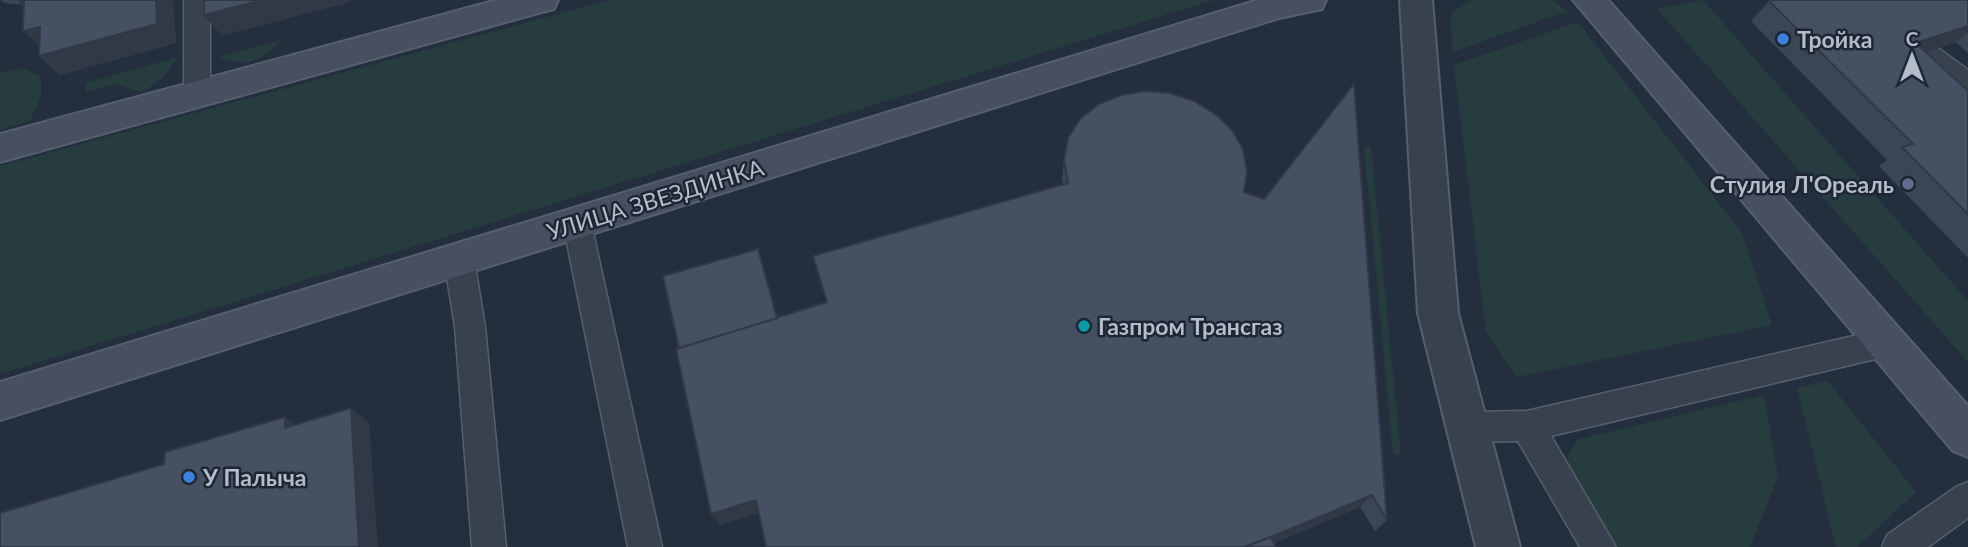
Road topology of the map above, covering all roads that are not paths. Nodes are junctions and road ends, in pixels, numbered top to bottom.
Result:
1 (197, 0) edge
2 (542, 0) edge
3 (1310, 0) edge
4 (1416, 0) edge
5 (1589, 0) edge
6 (1925, 52) edge
7 (1968, 85) edge
8 (197, 94) junction
9 (0, 148) edge
10 (577, 223) junction
11 (459, 259) junction
12 (1888, 342) junction
13 (0, 401) edge
14 (1527, 426) junction
15 (1465, 428) junction
16 (1968, 437) edge
17 (1968, 498) edge
18 (489, 547) edge
19 (645, 547) edge
20 (1498, 547) edge
21 (1599, 547) edge
22 (1899, 547) edge

1 - 8 lane
2 - 8 street
3 - 10 street, УЛИЦА ЗВЕЗДИНКА
4 - 15 street
5 - 12 street
6 - 7 lane
8 - 9 street
10 - 11 street, УЛИЦА ЗВЕЗДИНКА
10 - 19 lane
11 - 13 street, УЛИЦА ЗВЕЗДИНКА
11 - 18 lane
12 - 14 lane
12 - 16 street
14 - 15 lane
14 - 21 lane
15 - 20 street
17 - 22 lane

